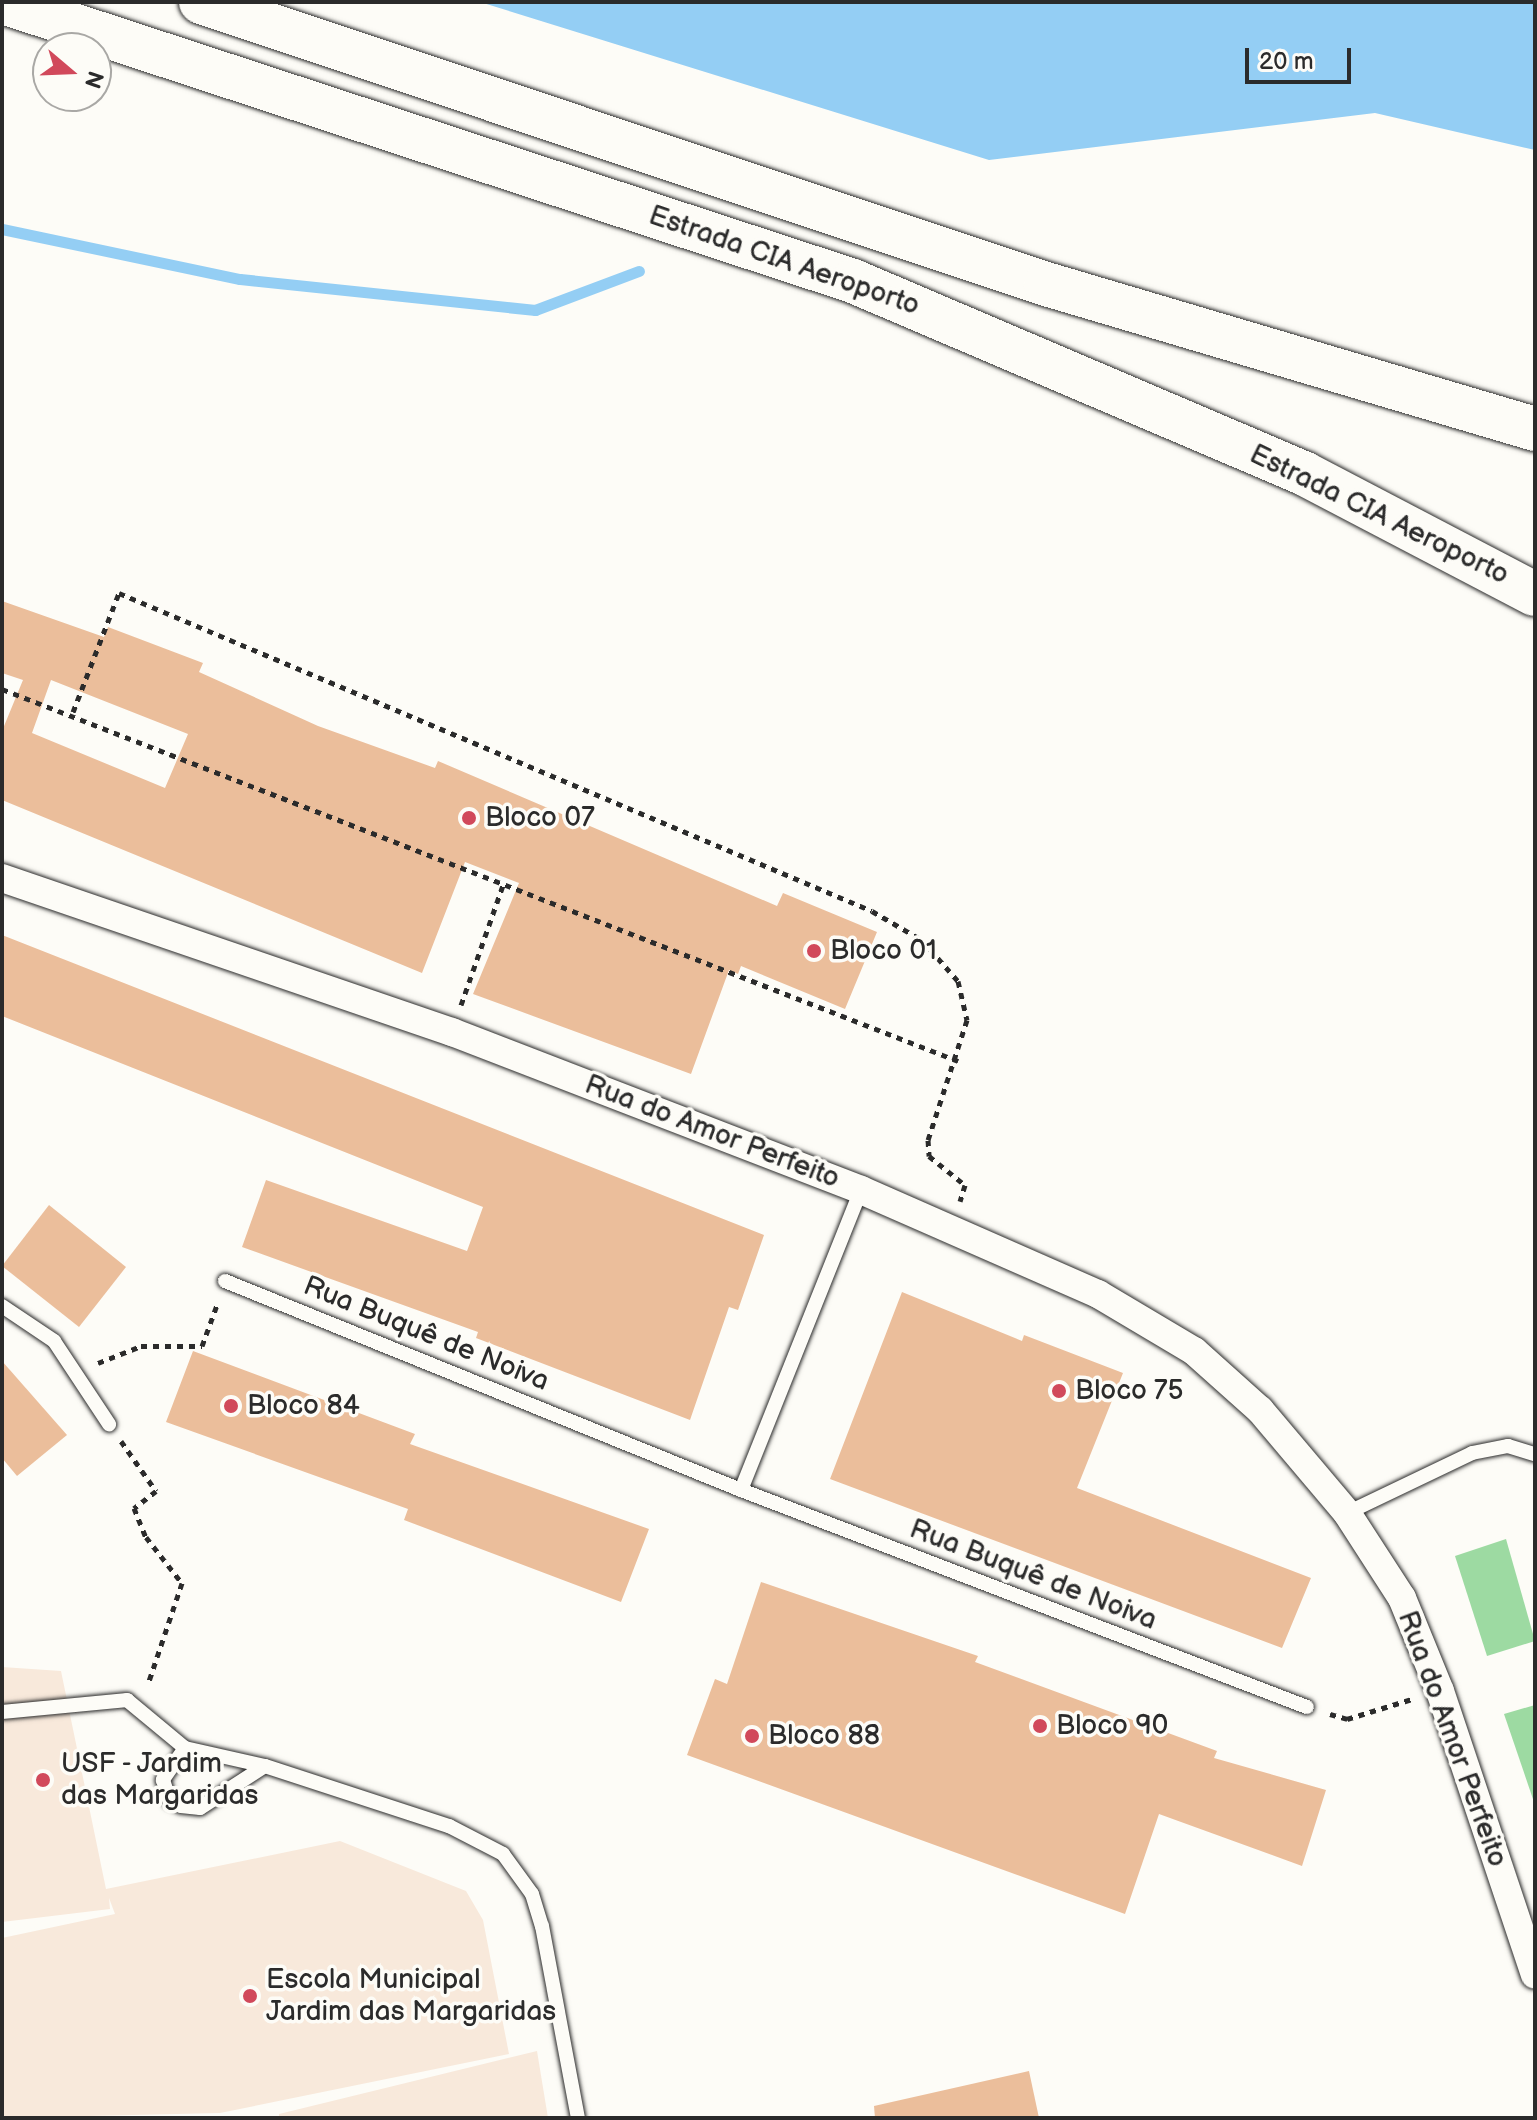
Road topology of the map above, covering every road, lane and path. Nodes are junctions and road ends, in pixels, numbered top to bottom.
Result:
1 (3, 2) edge
2 (201, 2) edge
3 (1535, 429) edge
4 (1535, 594) edge
5 (2, 689) edge
6 (73, 712) junction
7 (2, 878) edge
8 (504, 882) junction
9 (452, 1032) junction
10 (958, 1061) junction
11 (861, 1190) junction
12 (951, 1228) junction
13 (225, 1281) joint
14 (2, 1306) edge
15 (81, 1375) junction
16 (109, 1424) joint
17 (1535, 1454) edge
18 (741, 1490) junction
19 (1347, 1513) junction
20 (148, 1681) dead end
21 (1413, 1699) dead end
22 (1307, 1707) dead end
23 (2, 1712) edge
24 (1325, 1712) dead end
25 (185, 1748) junction
26 (265, 1766) junction
27 (1535, 1975) edge
28 (578, 2118) edge

1 - 4 highway, Estrada CIA Aeroporto
2 - 3 highway
5 - 6 path
6 - 8 path
6 - 10 path
7 - 9 street, Rua do Amor Perfeito
8 - 9 path
8 - 10 path
9 - 11 street, Rua do Amor Perfeito
10 - 12 path
11 - 12 street, Rua do Amor Perfeito
11 - 18 lane
12 - 19 street, Rua do Amor Perfeito
13 - 15 path
13 - 18 lane, Rua Buquê de Noiva
14 - 15 lane
15 - 16 lane
16 - 20 path
17 - 19 lane
18 - 22 lane, Rua Buquê de Noiva
19 - 27 street, Rua do Amor Perfeito
21 - 24 path
23 - 25 lane
25 - 26 lane
25 - 26 lane
26 - 28 lane

